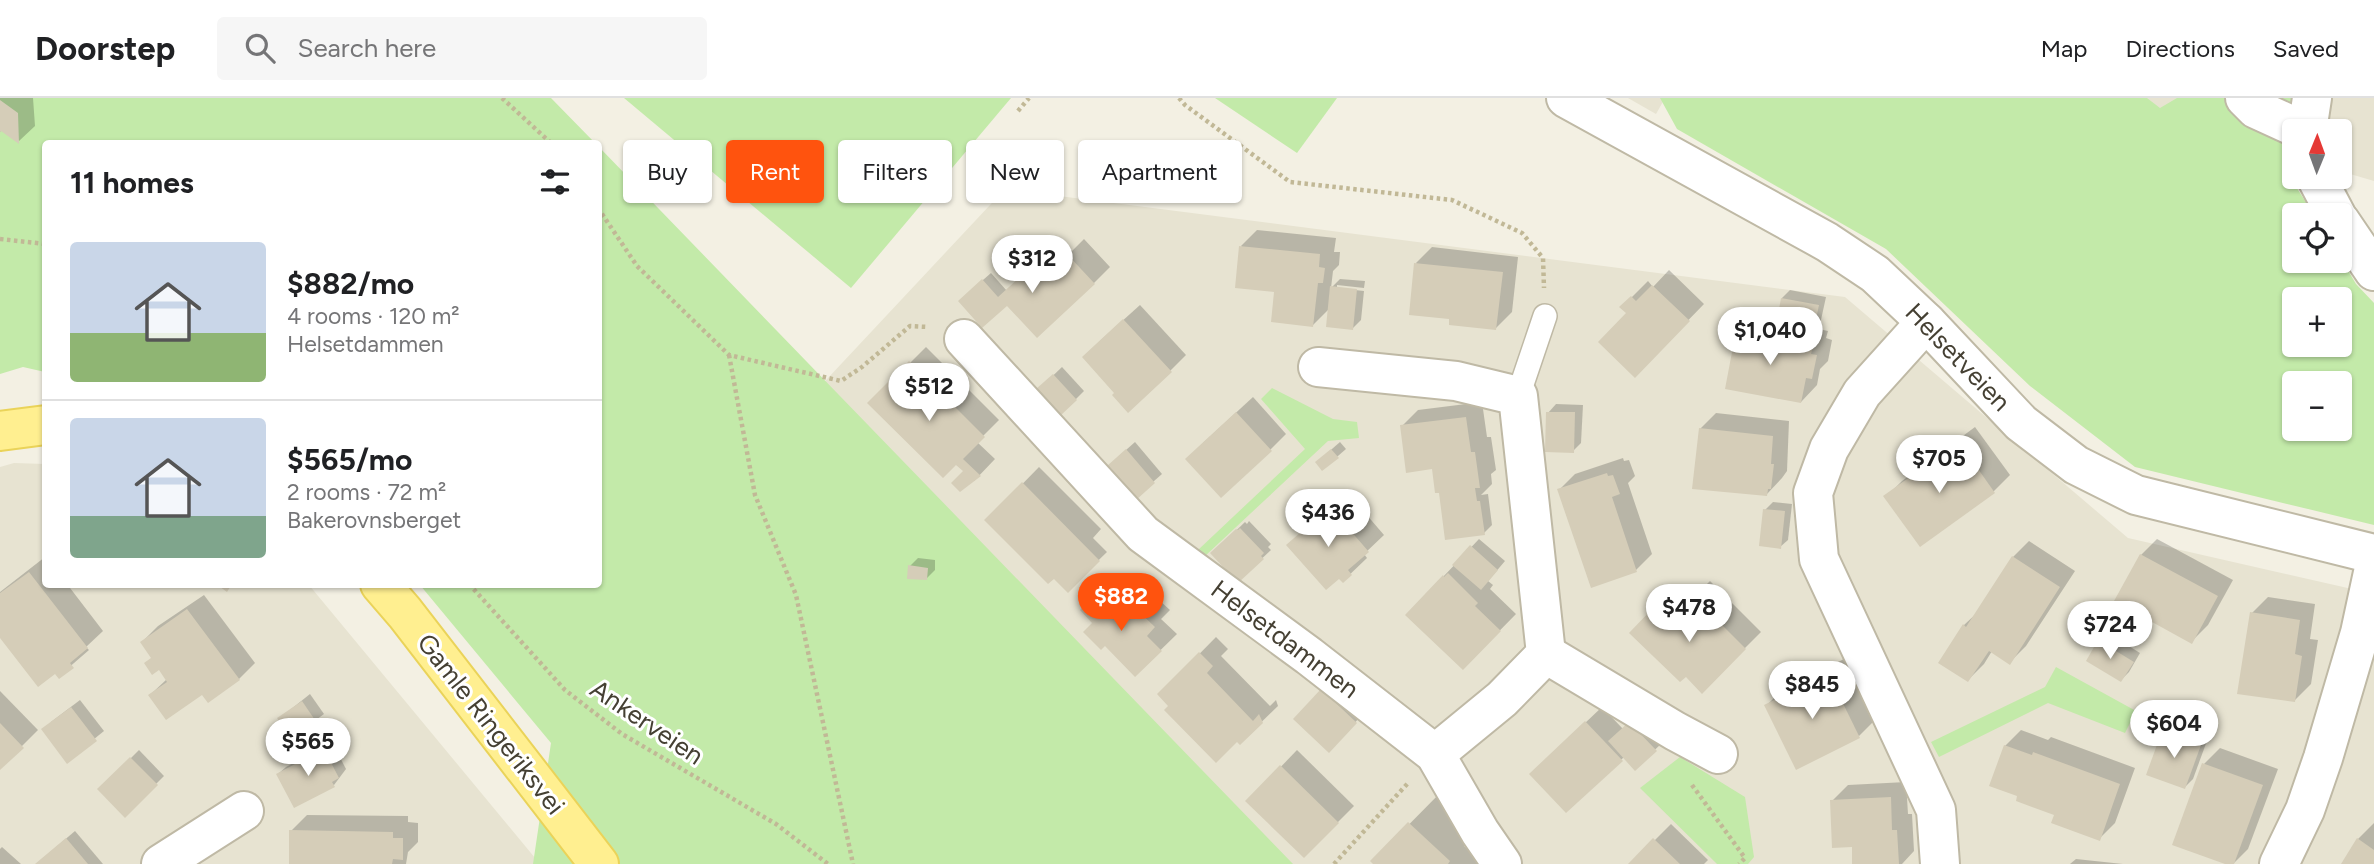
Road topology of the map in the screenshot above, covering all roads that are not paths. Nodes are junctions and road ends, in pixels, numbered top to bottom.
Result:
1 (1566, 98) edge
2 (2245, 98) edge
3 (2312, 98) edge
4 (2308, 119) edge
5 (2282, 121) edge
6 (2352, 239) edge
7 (2374, 271) edge
8 (1545, 316) road end
9 (1926, 322) junction
10 (964, 339) road end
11 (1318, 367) dead end
12 (1518, 396) junction
13 (42, 426) edge
14 (0, 431) edge
15 (2374, 554) edge
16 (2374, 568) edge
17 (383, 588) edge
18 (1546, 654) junction
19 (1435, 754) junction
20 (1718, 754) dead end
21 (244, 810) dead end
22 (160, 864) edge
23 (599, 864) edge
24 (1502, 864) edge
25 (1940, 864) edge
26 (2279, 864) edge

1 - 9 street, Helsetveien
2 - 5 street
3 - 4 street
6 - 7 street
8 - 12 lane
9 - 15 street, Helsetveien
9 - 25 street
10 - 19 street, Helsetdammen
11 - 12 street
12 - 18 street
13 - 14 main road
16 - 26 street
17 - 23 main road, Gamle Ringeriksvei
18 - 19 street
18 - 20 street
19 - 24 street, Helsetdammen
21 - 22 street

